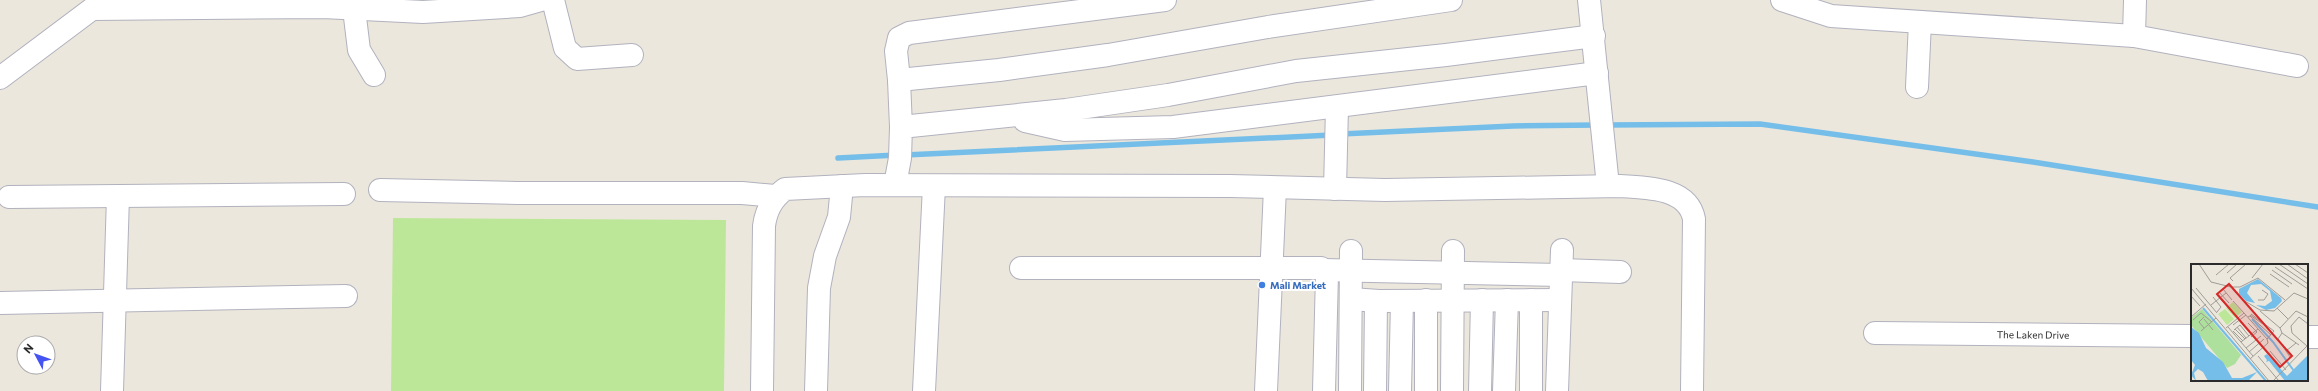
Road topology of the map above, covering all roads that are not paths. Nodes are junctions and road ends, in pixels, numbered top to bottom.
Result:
1 (541, 0) edge
2 (554, 0) edge
3 (1165, 0) edge
4 (1451, 0) edge
5 (1589, 0) edge
6 (1782, 0) edge
7 (2135, 0) edge
8 (226, 4) edge
9 (317, 4) edge
10 (97, 5) edge
11 (354, 9) junction
12 (1920, 22) junction
13 (1594, 36) junction
14 (2134, 36) junction
15 (632, 55) dead end
16 (2297, 66) dead end
17 (1597, 73) junction
18 (374, 75) dead end
19 (0, 78) edge
20 (899, 80) junction
21 (1917, 87) dead end
22 (1337, 115) junction
23 (1008, 117) junction
24 (901, 142) junction
25 (895, 185) junction
26 (842, 186) junction
27 (934, 186) junction
28 (1608, 186) junction
29 (1275, 188) junction
30 (1335, 189) junction
31 (380, 190) dead end
32 (344, 194) dead end
33 (118, 196) junction
34 (776, 196) junction
35 (9, 197) dead end
36 (1350, 260) junction
37 (1453, 262) junction
38 (1561, 265) junction
39 (1021, 268) dead end
40 (1272, 268) junction
41 (1323, 270) junction
42 (1620, 272) dead end
43 (346, 296) dead end
44 (1351, 299) junction
45 (1426, 300) junction
46 (1453, 300) junction
47 (1482, 300) junction
48 (1507, 300) junction
49 (1530, 300) junction
50 (1560, 300) junction
51 (115, 301) junction
52 (1376, 301) junction
53 (1402, 301) junction
54 (0, 303) edge
55 (1875, 333) dead end
56 (2191, 336) edge
57 (112, 391) edge
58 (762, 391) edge
59 (816, 391) edge
60 (924, 391) edge
61 (1266, 391) edge
62 (1324, 391) edge
63 (1350, 391) edge
64 (1375, 391) edge
65 (1400, 391) edge
66 (1426, 391) edge
67 (1452, 391) edge
68 (1480, 391) edge
69 (1504, 391) edge
70 (1531, 391) edge
71 (1557, 391) edge
72 (1692, 391) edge

1 - 11 street
2 - 15 street
3 - 20 street
4 - 20 street
5 - 13 street
6 - 12 street
7 - 14 street
8 - 9 street
8 - 10 street
9 - 11 street
10 - 19 street
11 - 18 street
12 - 14 street
12 - 21 street
13 - 17 street
13 - 23 street
14 - 16 street
17 - 22 street
17 - 28 street
20 - 24 street
22 - 23 street
22 - 30 street
23 - 24 street
24 - 25 street
25 - 26 street
25 - 27 street
26 - 34 street
26 - 59 street
27 - 29 street
27 - 60 street
28 - 30 street
28 - 72 street
29 - 30 street
29 - 40 street
31 - 34 street
32 - 33 street
33 - 35 street
33 - 51 street
34 - 58 street
36 - 37 street
36 - 41 street
36 - 44 street
37 - 38 street
37 - 46 street
38 - 42 street
38 - 50 street
39 - 40 street
40 - 41 street
40 - 61 street
41 - 62 street
43 - 51 street
44 - 52 street
44 - 63 street
45 - 46 street
45 - 53 street
45 - 66 street
46 - 47 street
46 - 67 street
47 - 48 street
47 - 68 street
48 - 49 street
48 - 69 street
49 - 50 street
49 - 70 street
50 - 71 street
51 - 54 street
51 - 57 street
52 - 53 street
52 - 64 street
53 - 65 street
55 - 56 street, The Laken Drive

